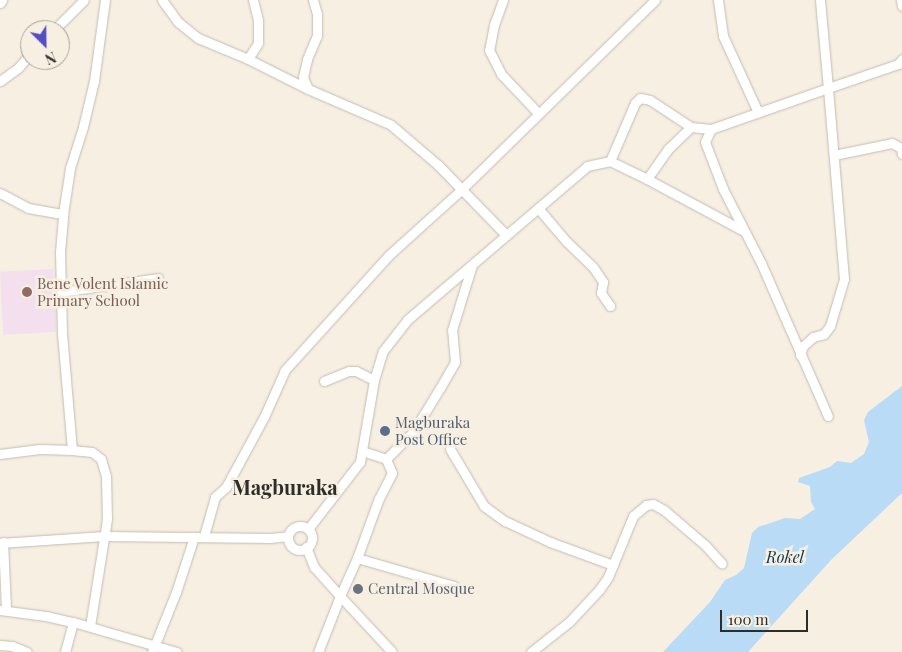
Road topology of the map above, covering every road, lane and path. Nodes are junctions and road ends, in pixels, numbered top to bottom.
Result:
1 (84, 0) edge
2 (106, 0) edge
3 (162, 0) edge
4 (253, 0) edge
5 (313, 0) edge
6 (503, 0) edge
7 (655, 0) edge
8 (718, 0) edge
9 (820, 0) edge
10 (901, 0) edge
11 (902, 6) edge
12 (64, 20) edge
13 (248, 59) junction
14 (902, 59) edge
15 (20, 66) edge
16 (0, 81) edge
17 (828, 88) junction
18 (308, 89) junction
19 (758, 112) junction
20 (538, 113) junction
21 (691, 126) junction
22 (711, 129) junction
23 (902, 154) edge
24 (834, 155) junction
25 (610, 161) junction
26 (647, 179) junction
27 (462, 189) junction
28 (0, 193) edge
29 (538, 208) junction
30 (63, 214) junction
31 (744, 232) junction
32 (506, 236) junction
33 (472, 265) junction
34 (158, 278) dead end
35 (60, 292) junction
36 (610, 306) dead end
37 (800, 355) junction
38 (374, 380) junction
39 (324, 381) dead end
40 (828, 416) dead end
41 (450, 449) dead end
42 (72, 450) junction
43 (362, 451) junction
44 (0, 454) edge
45 (386, 459) junction
46 (308, 528) junction
47 (104, 536) junction
48 (204, 536) junction
49 (288, 536) junction
50 (194, 537) junction
51 (2, 542) edge
52 (306, 548) junction
53 (357, 558) junction
54 (722, 564) dead end
55 (613, 565) junction
56 (454, 586) dead end
57 (340, 596) junction
58 (3, 610) edge
59 (73, 622) junction
60 (90, 626) junction
61 (0, 645) edge
62 (153, 648) edge
63 (28, 652) edge
64 (65, 652) edge
65 (177, 652) edge
66 (318, 652) edge
67 (392, 652) edge
68 (531, 652) edge

1 - 12 street
2 - 30 street
3 - 13 street
4 - 13 street
5 - 18 street
6 - 20 street
7 - 20 street
8 - 19 street
9 - 17 street
10 - 11 street
13 - 18 street
14 - 17 street
15 - 16 street
17 - 19 street
17 - 24 street
18 - 27 street
19 - 22 street
20 - 27 street
21 - 22 street
21 - 25 street
21 - 26 street
22 - 31 street
23 - 24 street
24 - 37 street
25 - 26 street
25 - 29 street
26 - 31 street
27 - 32 street
27 - 48 street
28 - 30 street
29 - 32 street
29 - 36 street
30 - 35 street
31 - 37 street
32 - 33 street
33 - 38 street
33 - 45 street
34 - 35 street
35 - 42 street
37 - 40 street
38 - 39 street
38 - 43 street
41 - 55 street
42 - 44 street
42 - 47 street
43 - 45 street
43 - 46 street
45 - 53 street
46 - 49 street
46 - 52 street
47 - 50 street
47 - 51 street
47 - 60 street
48 - 49 street
48 - 50 street
49 - 52 street
50 - 62 street
51 - 58 street
52 - 57 street
53 - 56 street
53 - 57 street
54 - 55 street
55 - 68 street
57 - 66 street
57 - 67 street
58 - 59 street
59 - 60 street
59 - 64 street
60 - 62 street
61 - 63 street
62 - 65 street

